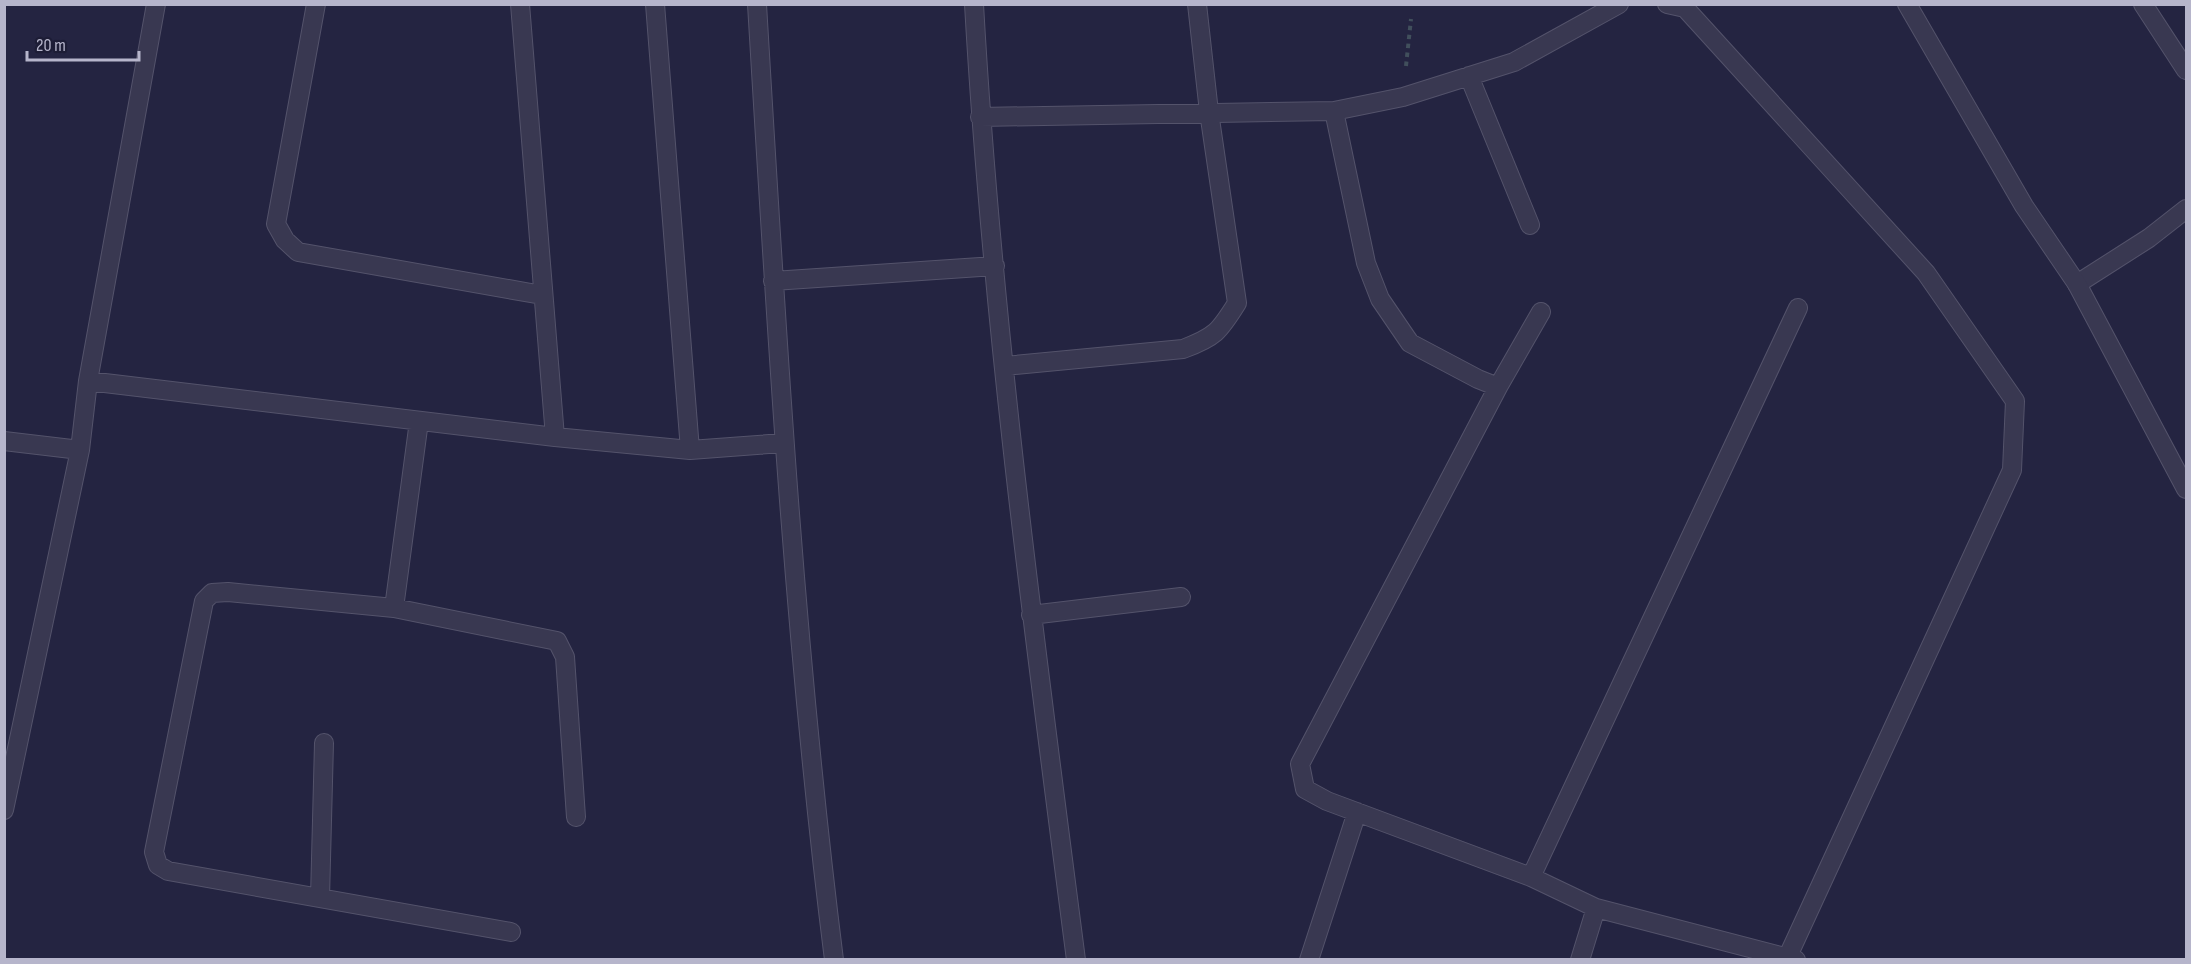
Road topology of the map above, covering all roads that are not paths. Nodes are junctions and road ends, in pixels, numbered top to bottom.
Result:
1 (156, 4) edge
2 (316, 4) edge
3 (520, 4) edge
4 (655, 4) edge
5 (757, 4) edge
6 (974, 4) edge
7 (1197, 4) edge
8 (1619, 4) edge
9 (1667, 4) edge
10 (1907, 4) edge
11 (2143, 4) edge
12 (2187, 70) edge
13 (1469, 76) junction
14 (1334, 111) junction
15 (1209, 112) junction
16 (980, 117) junction
17 (2187, 209) edge
18 (1530, 225) dead end
19 (995, 266) junction
20 (773, 281) junction
21 (2077, 284) junction
22 (542, 295) junction
23 (1798, 308) dead end
24 (1541, 312) dead end
25 (1004, 366) junction
26 (88, 381) junction
27 (1498, 387) junction
28 (419, 421) junction
29 (555, 437) junction
30 (4, 441) edge
31 (783, 443) junction
32 (80, 450) junction
33 (690, 450) junction
34 (2187, 489) edge
35 (1181, 597) dead end
36 (394, 608) junction
37 (1031, 615) junction
38 (324, 743) dead end
39 (4, 810) edge
40 (1357, 812) junction
41 (576, 817) dead end
42 (1531, 877) junction
43 (320, 898) junction
44 (1596, 908) junction
45 (511, 932) dead end
46 (1792, 958) edge
47 (834, 960) edge
48 (1076, 960) edge
49 (1309, 960) edge
50 (1580, 960) edge

1 - 26 street
2 - 22 street
3 - 22 street
4 - 33 street
5 - 20 street
6 - 16 street
7 - 15 street
8 - 13 street
9 - 46 street
10 - 21 street
11 - 12 street
13 - 14 street
13 - 18 street
14 - 15 street
14 - 27 street
15 - 16 street
15 - 25 street
16 - 19 street
17 - 21 street
19 - 20 street
19 - 25 street
20 - 31 street
21 - 34 street
22 - 29 street
23 - 42 street
24 - 27 street
25 - 37 street
26 - 28 street
26 - 32 street
27 - 40 street
28 - 29 street
28 - 36 street
29 - 33 street
30 - 32 street
31 - 33 street
31 - 47 street
32 - 39 street
35 - 37 street
36 - 41 street
36 - 43 street
37 - 48 street
38 - 43 street
40 - 42 street
40 - 49 street
42 - 44 street
43 - 45 street
44 - 46 street
44 - 50 street

